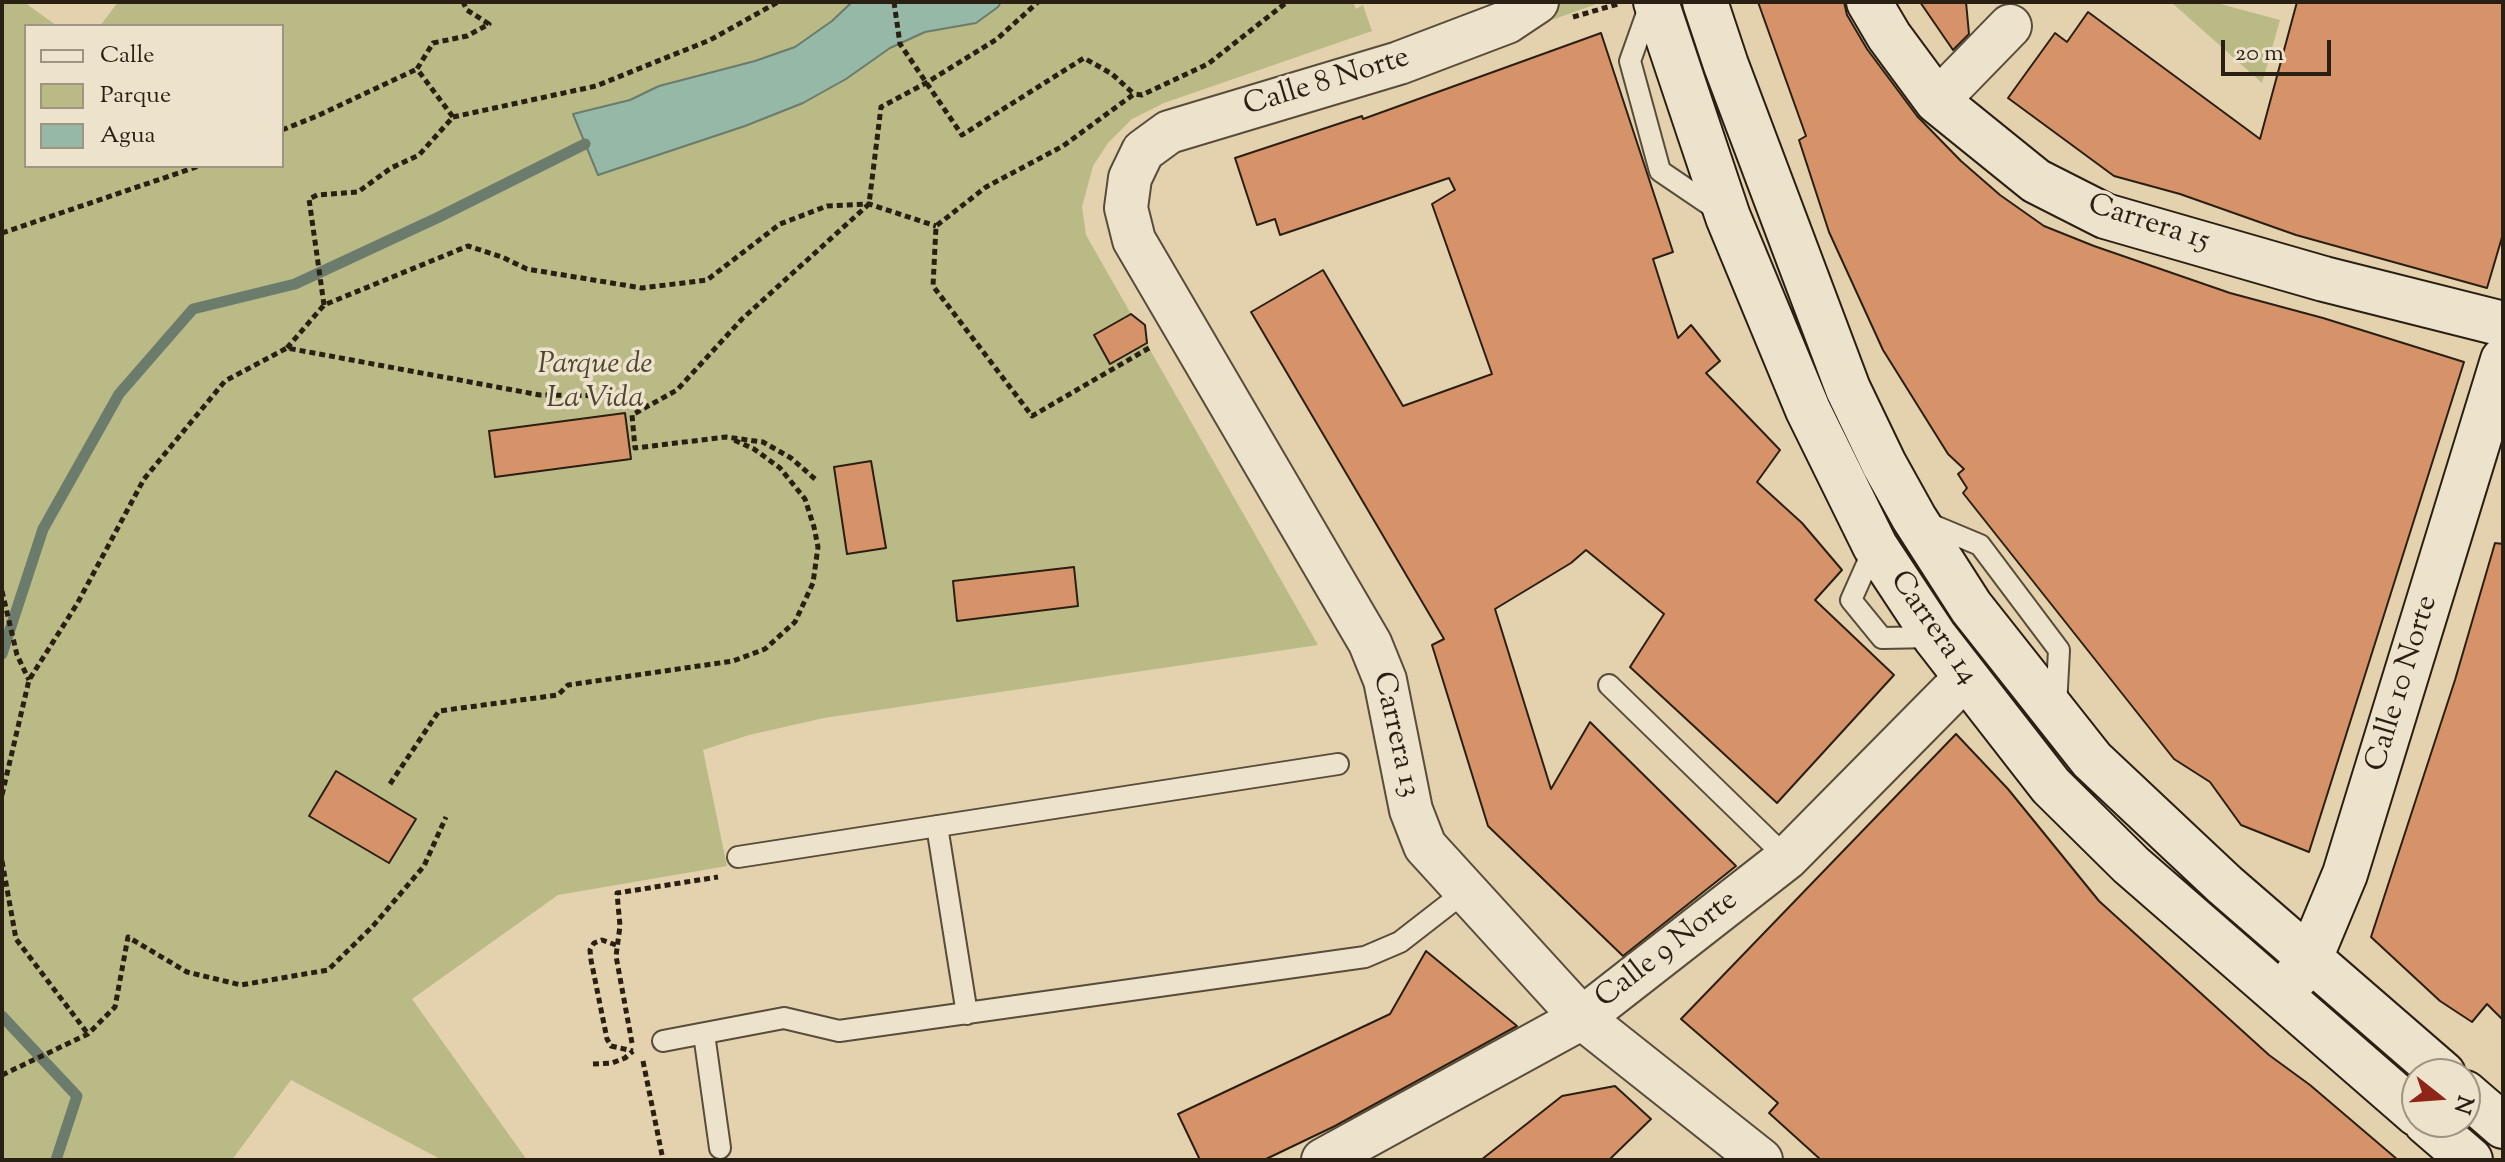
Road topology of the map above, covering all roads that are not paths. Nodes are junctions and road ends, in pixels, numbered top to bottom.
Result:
1 (1537, 2) edge
2 (1654, 2) edge
3 (1705, 2) edge
4 (1869, 2) edge
5 (2010, 26) dead end
6 (1937, 101) junction
7 (1130, 178) joint
8 (2503, 324) edge
9 (2503, 360) edge
10 (1965, 678) junction
11 (1609, 685) dead end
12 (1338, 764) dead end
13 (937, 826) junction
14 (738, 857) road end
15 (1787, 858) junction
16 (1467, 890) junction
17 (2310, 958) junction
18 (2282, 996) junction
19 (967, 1014) junction
20 (1582, 1018) junction
21 (704, 1034) junction
22 (663, 1041) road end
23 (2425, 1058) edge
24 (2401, 1100) edge
25 (2481, 1107) edge
26 (2503, 1126) edge
27 (720, 1148) dead end
28 (1323, 1160) edge
29 (1761, 1160) edge

1 - 7 street, Calle 8 Norte
2 - 10 main road, Carrera 14
3 - 17 main road, Carrera 14
4 - 6 main road, Carrera 15
5 - 6 street
6 - 8 main road, Carrera 15
7 - 16 street, Carrera 13
9 - 17 main road, Calle 10 Norte
10 - 15 street, Calle 9 Norte
10 - 18 main road, Carrera 14
11 - 15 lane
12 - 13 lane
13 - 14 lane
13 - 19 lane
15 - 20 street, Calle 9 Norte
16 - 19 lane
16 - 20 street, Carrera 13
17 - 18 main road, Calle 10 Norte
17 - 23 main road, Carrera 14
18 - 24 main road, Carrera 14
19 - 21 lane
20 - 28 street, Calle 9 Norte
20 - 29 street, Carrera 13
21 - 22 lane
21 - 27 lane
25 - 26 main road

